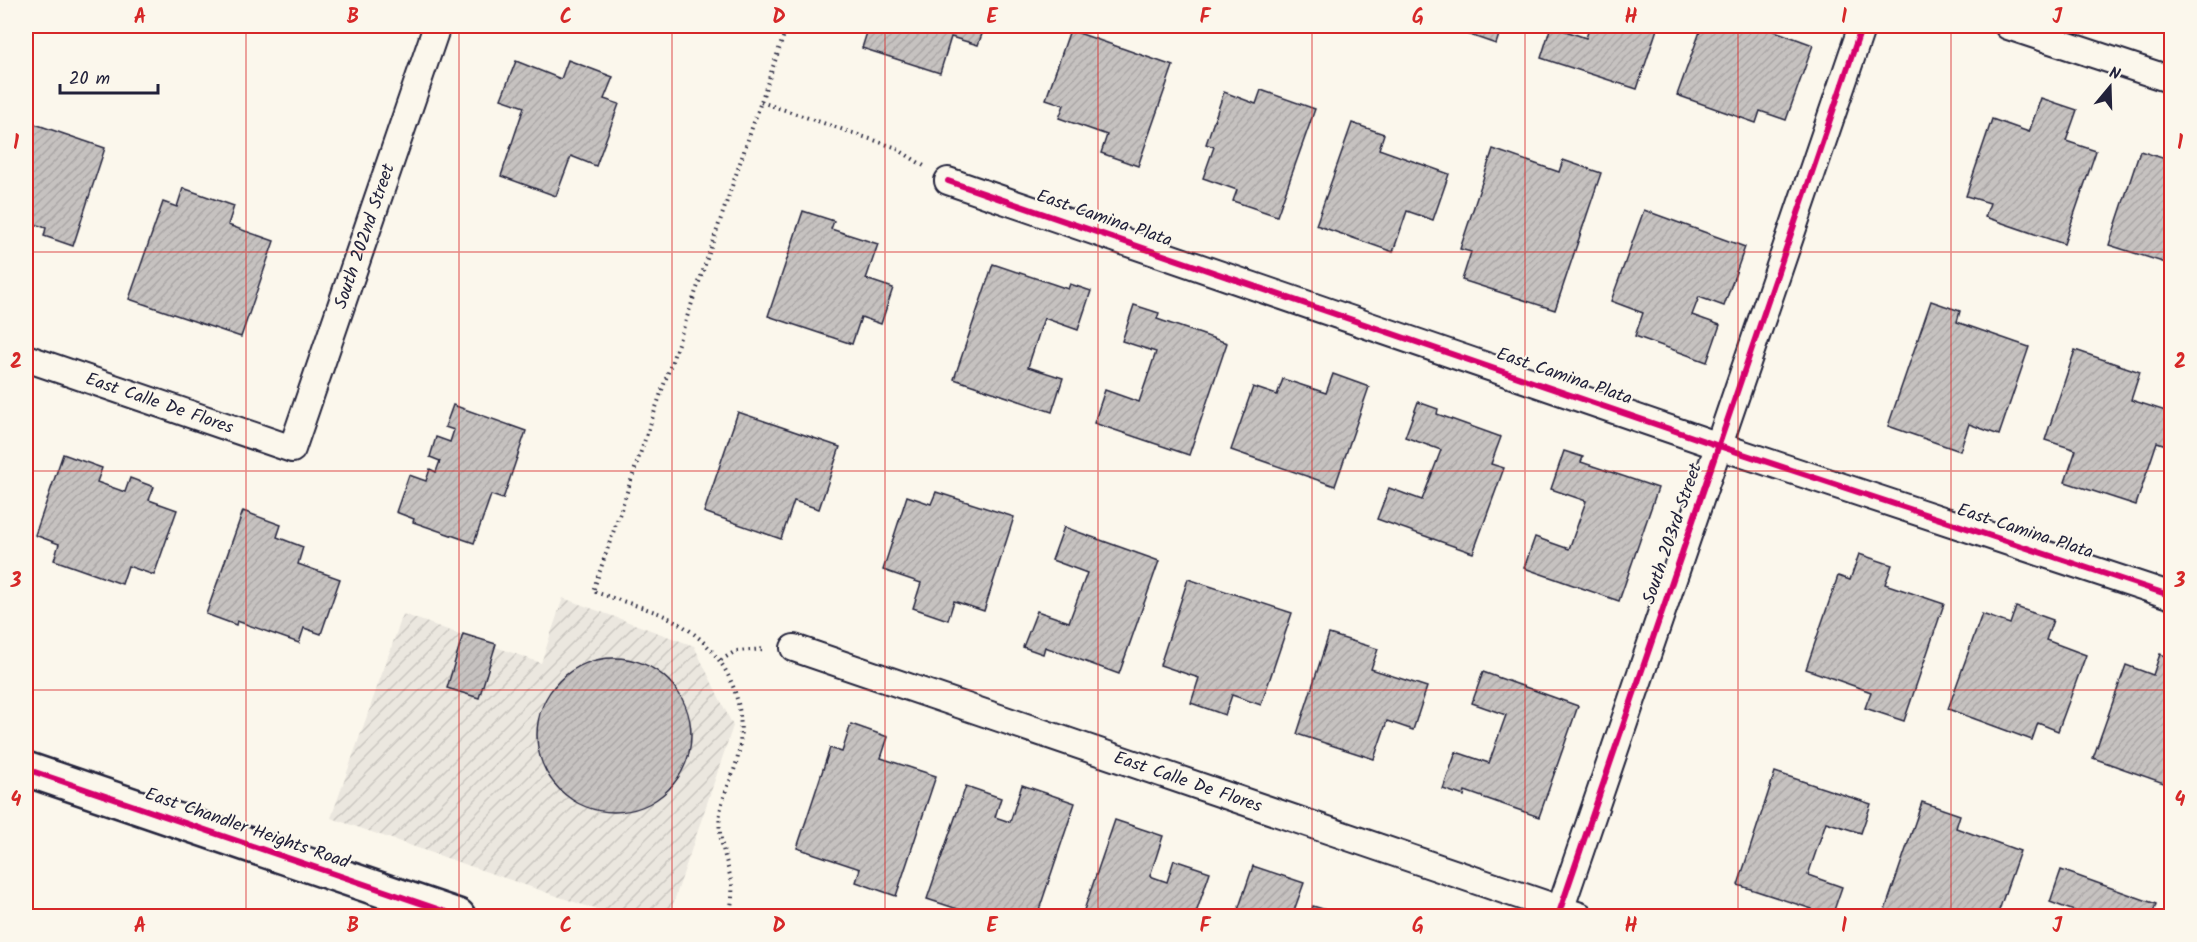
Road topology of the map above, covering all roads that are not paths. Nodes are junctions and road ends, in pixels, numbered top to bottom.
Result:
1 (437, 26) edge
2 (1862, 26) edge
3 (2008, 26) edge
4 (2172, 80) edge
5 (948, 181) road end
6 (26, 358) edge
7 (1719, 446) junction
8 (292, 449) joint
9 (2172, 596) edge
10 (794, 648) road end
11 (26, 769) edge
12 (1566, 914) edge
13 (458, 916) edge

1 - 8 street, South 202nd Street
2 - 7 street, South 203rd Street
3 - 4 street
5 - 7 street, East Camina Plata
6 - 8 street, East Calle De Flores
7 - 9 street, East Camina Plata
7 - 12 street, South 203rd Street
10 - 12 street, East Calle De Flores
11 - 13 main road, East Chandler Heights Road

